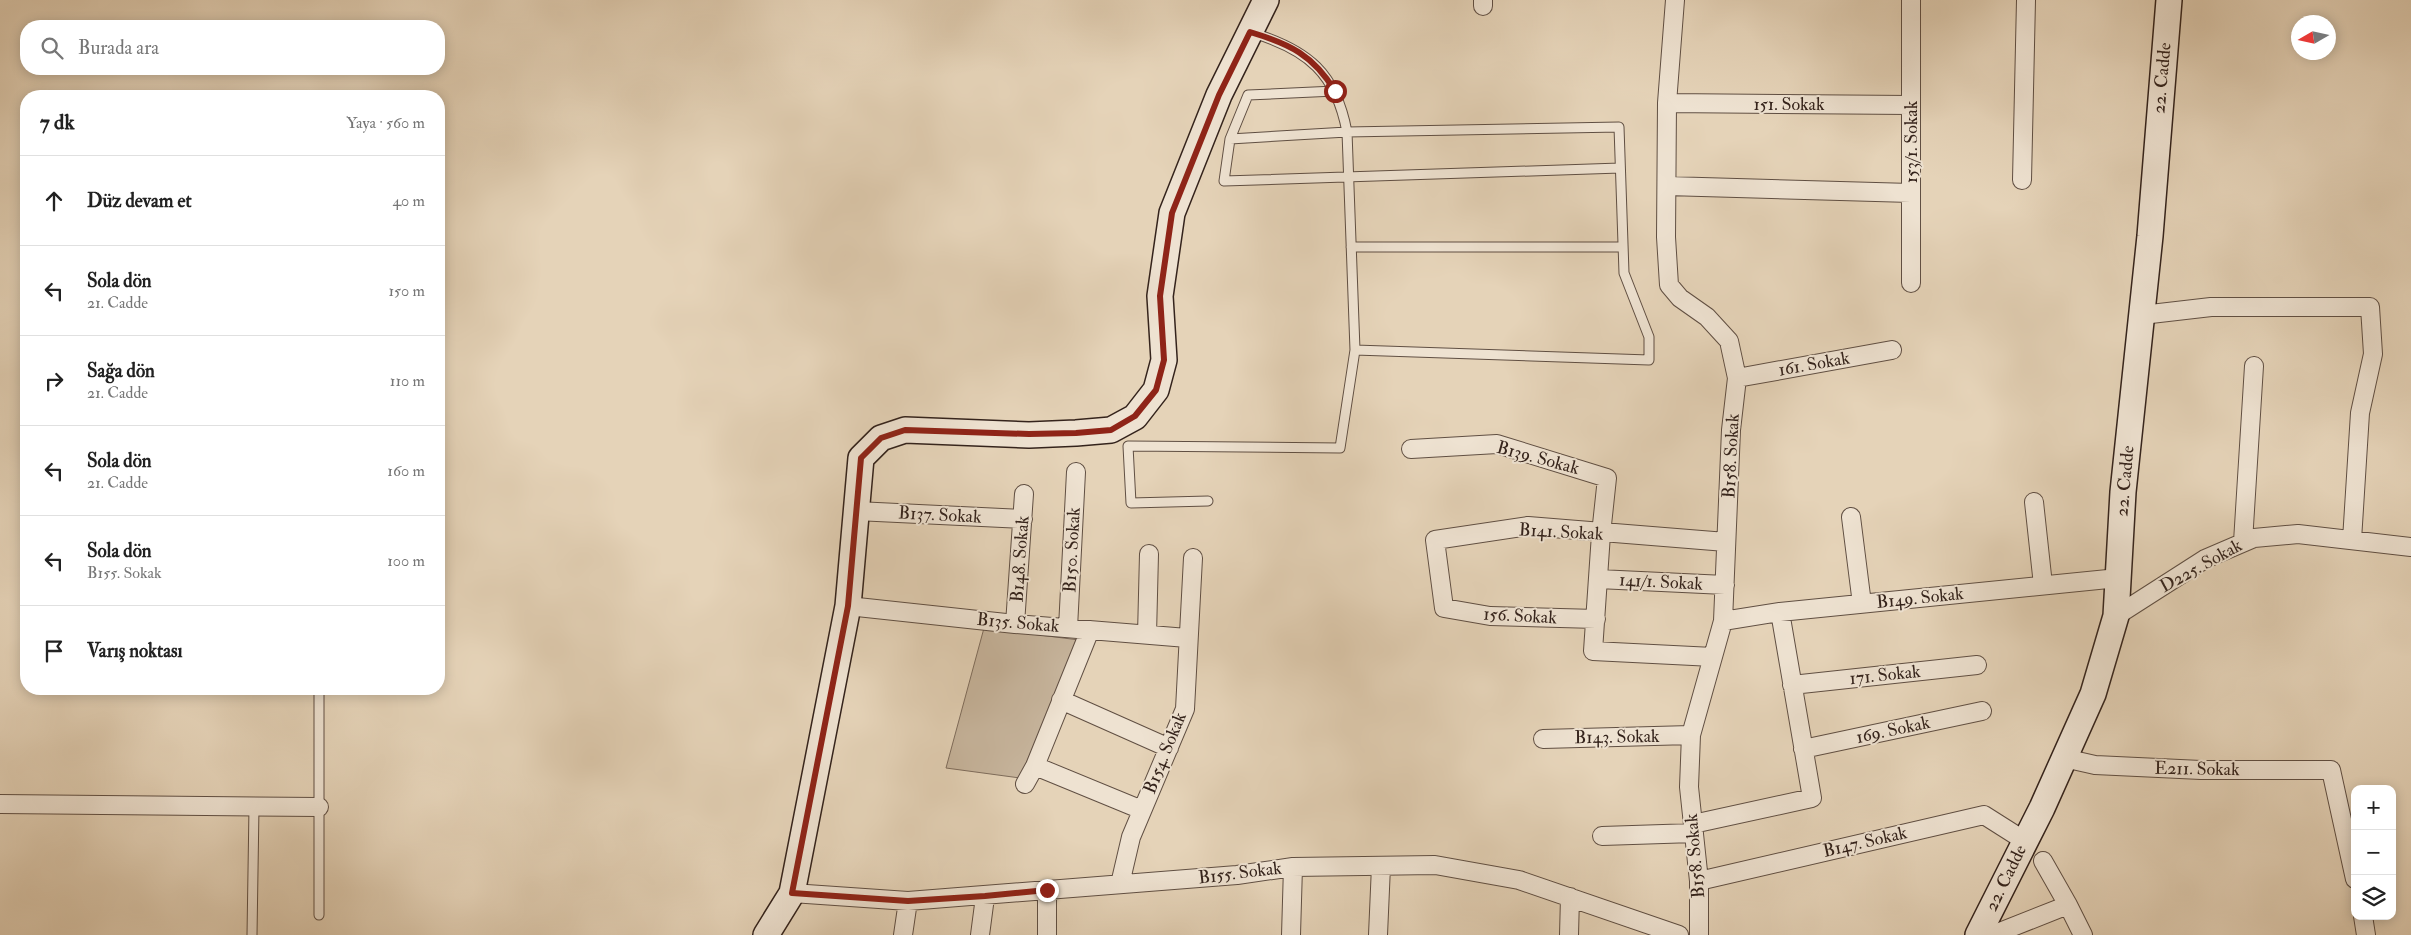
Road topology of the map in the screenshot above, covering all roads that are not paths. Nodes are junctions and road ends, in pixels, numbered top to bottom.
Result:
1 (1266, 0) edge
2 (1675, 0) edge
3 (1911, 0) edge
4 (2026, 0) edge
5 (2169, 0) edge
6 (1250, 32) junction
7 (1335, 91) junction
8 (1667, 103) junction
9 (1911, 105) junction
10 (1347, 132) junction
11 (1230, 139) junction
12 (1620, 168) junction
13 (1348, 177) junction
14 (2022, 180) dead end
15 (1667, 186) junction
16 (1911, 193) junction
17 (1351, 247) junction
18 (1623, 247) junction
19 (1911, 283) dead end
20 (2142, 315) junction
21 (1355, 350) junction
22 (1892, 350) dead end
23 (2254, 366) dead end
24 (1737, 378) junction
25 (1411, 449) dead end
26 (1076, 472) dead end
27 (1024, 494) dead end
28 (1208, 501) dead end
29 (2034, 502) dead end
30 (856, 511) junction
31 (1851, 517) dead end
32 (1023, 519) junction
33 (1601, 534) junction
34 (2352, 540) junction
35 (1726, 542) junction
36 (2243, 542) junction
37 (2411, 547) edge
38 (1149, 554) dead end
39 (1193, 558) dead end
40 (2118, 578) junction
41 (1598, 579) junction
42 (1725, 585) junction
43 (2043, 585) junction
44 (1862, 604) junction
45 (848, 606) junction
46 (1444, 608) joint
47 (1780, 612) junction
48 (2116, 616) junction
49 (1596, 620) junction
50 (1723, 621) junction
51 (1015, 624) junction
52 (1068, 628) junction
53 (1090, 630) junction
54 (1147, 635) junction
55 (1187, 638) junction
56 (1713, 657) junction
57 (1977, 665) dead end
58 (1792, 684) junction
59 (319, 695) edge
60 (1061, 700) junction
61 (1982, 711) dead end
62 (1691, 735) junction
63 (1543, 739) dead end
64 (1169, 748) junction
65 (1804, 749) junction
66 (2064, 758) junction
67 (1035, 766) junction
68 (1025, 784) dead end
69 (0, 804) edge
70 (254, 807) junction
71 (319, 807) junction
72 (1142, 810) junction
73 (1694, 828) junction
74 (1602, 836) dead end
75 (2025, 841) junction
76 (2042, 861) dead end
77 (1381, 866) junction
78 (1293, 867) junction
79 (2354, 875) edge
80 (1699, 881) junction
81 (1120, 884) junction
82 (1047, 890) junction
83 (792, 893) junction
84 (985, 896) junction
85 (1570, 897) junction
86 (908, 901) junction
87 (2068, 905) junction
88 (319, 916) dead end
89 (2364, 920) edge
90 (252, 935) edge
91 (766, 935) edge
92 (903, 935) edge
93 (980, 935) edge
94 (1047, 935) edge
95 (1291, 935) edge
96 (1378, 935) edge
97 (1569, 935) edge
98 (1679, 935) edge
99 (1699, 935) edge
100 (1978, 935) edge
101 (1992, 935) edge
102 (2083, 935) edge
103 (2366, 935) edge

1 - 6 main road
2 - 8 street, B158. Sokak
3 - 9 street, 153/1. Sokak
4 - 14 street
5 - 20 main road, 22. Cadde
6 - 7 lane
6 - 30 main road
7 - 10 lane
7 - 11 lane
8 - 9 street, 151. Sokak
8 - 15 street, B158. Sokak
9 - 16 street, 153/1. Sokak
10 - 11 lane
10 - 12 lane
10 - 13 lane
11 - 13 lane
12 - 13 lane
12 - 18 lane
13 - 17 lane
15 - 16 street
15 - 24 street, B158. Sokak
16 - 19 street, 153/1. Sokak
17 - 18 lane
17 - 21 lane
18 - 21 lane
20 - 34 street
20 - 40 main road, 22. Cadde
21 - 28 lane
22 - 24 street, 161. Sokak
23 - 36 street
24 - 35 street, B158. Sokak
25 - 33 street, B139. Sokak
26 - 52 street, B150. Sokak
27 - 32 street, B148. Sokak
29 - 43 street
30 - 32 street, B137. Sokak
30 - 45 main road
31 - 44 street
32 - 51 street, B148. Sokak
33 - 35 street, B141. Sokak
33 - 41 street
33 - 46 street, B141. Sokak
34 - 36 street, D225. Sokak
34 - 37 street, D225. Sokak
35 - 42 street, B158. Sokak
36 - 48 street, D225. Sokak
38 - 54 street
39 - 55 street, B154. Sokak
40 - 43 street, B149. Sokak
40 - 48 main road, 22. Cadde
41 - 42 street, 141/1. Sokak
41 - 49 street
42 - 50 street, B158. Sokak
43 - 44 street, B149. Sokak
44 - 47 street, B149. Sokak
45 - 51 street, B135. Sokak
45 - 83 main road
46 - 49 street, 156. Sokak
47 - 50 street, B149. Sokak
47 - 58 street
48 - 66 main road, 22. Cadde
49 - 56 street
50 - 56 street, B158. Sokak
51 - 52 street, B135. Sokak
52 - 53 street, B135. Sokak
53 - 54 street, B135. Sokak
53 - 60 street
54 - 55 street, B135. Sokak
55 - 64 street, B154. Sokak
56 - 62 street, B158. Sokak
57 - 58 street, 171. Sokak
58 - 65 street
59 - 71 lane
60 - 64 street
60 - 67 street
61 - 65 street, 169. Sokak
62 - 63 street, B143. Sokak
62 - 73 street, B158. Sokak
64 - 72 street, B154. Sokak
65 - 73 street
66 - 75 main road, 22. Cadde
66 - 79 street, E211. Sokak
67 - 68 street
67 - 72 street
69 - 70 street
70 - 71 street
70 - 90 lane
71 - 88 lane
72 - 81 street, B154. Sokak
73 - 74 street
73 - 80 street, B158. Sokak
75 - 80 street, B147. Sokak
75 - 100 main road, 22. Cadde
76 - 87 street
77 - 78 street, B155. Sokak
77 - 85 street, B155. Sokak
77 - 96 street
78 - 81 street, B155. Sokak
78 - 95 street
80 - 99 street, B158. Sokak
81 - 82 street, B155. Sokak
82 - 84 street, B155. Sokak
82 - 94 street
83 - 86 street, B155. Sokak
83 - 91 main road
84 - 86 street, B155. Sokak
84 - 93 street
85 - 97 street
85 - 98 street, B155. Sokak
86 - 92 street
87 - 101 street
87 - 102 street
89 - 103 street

